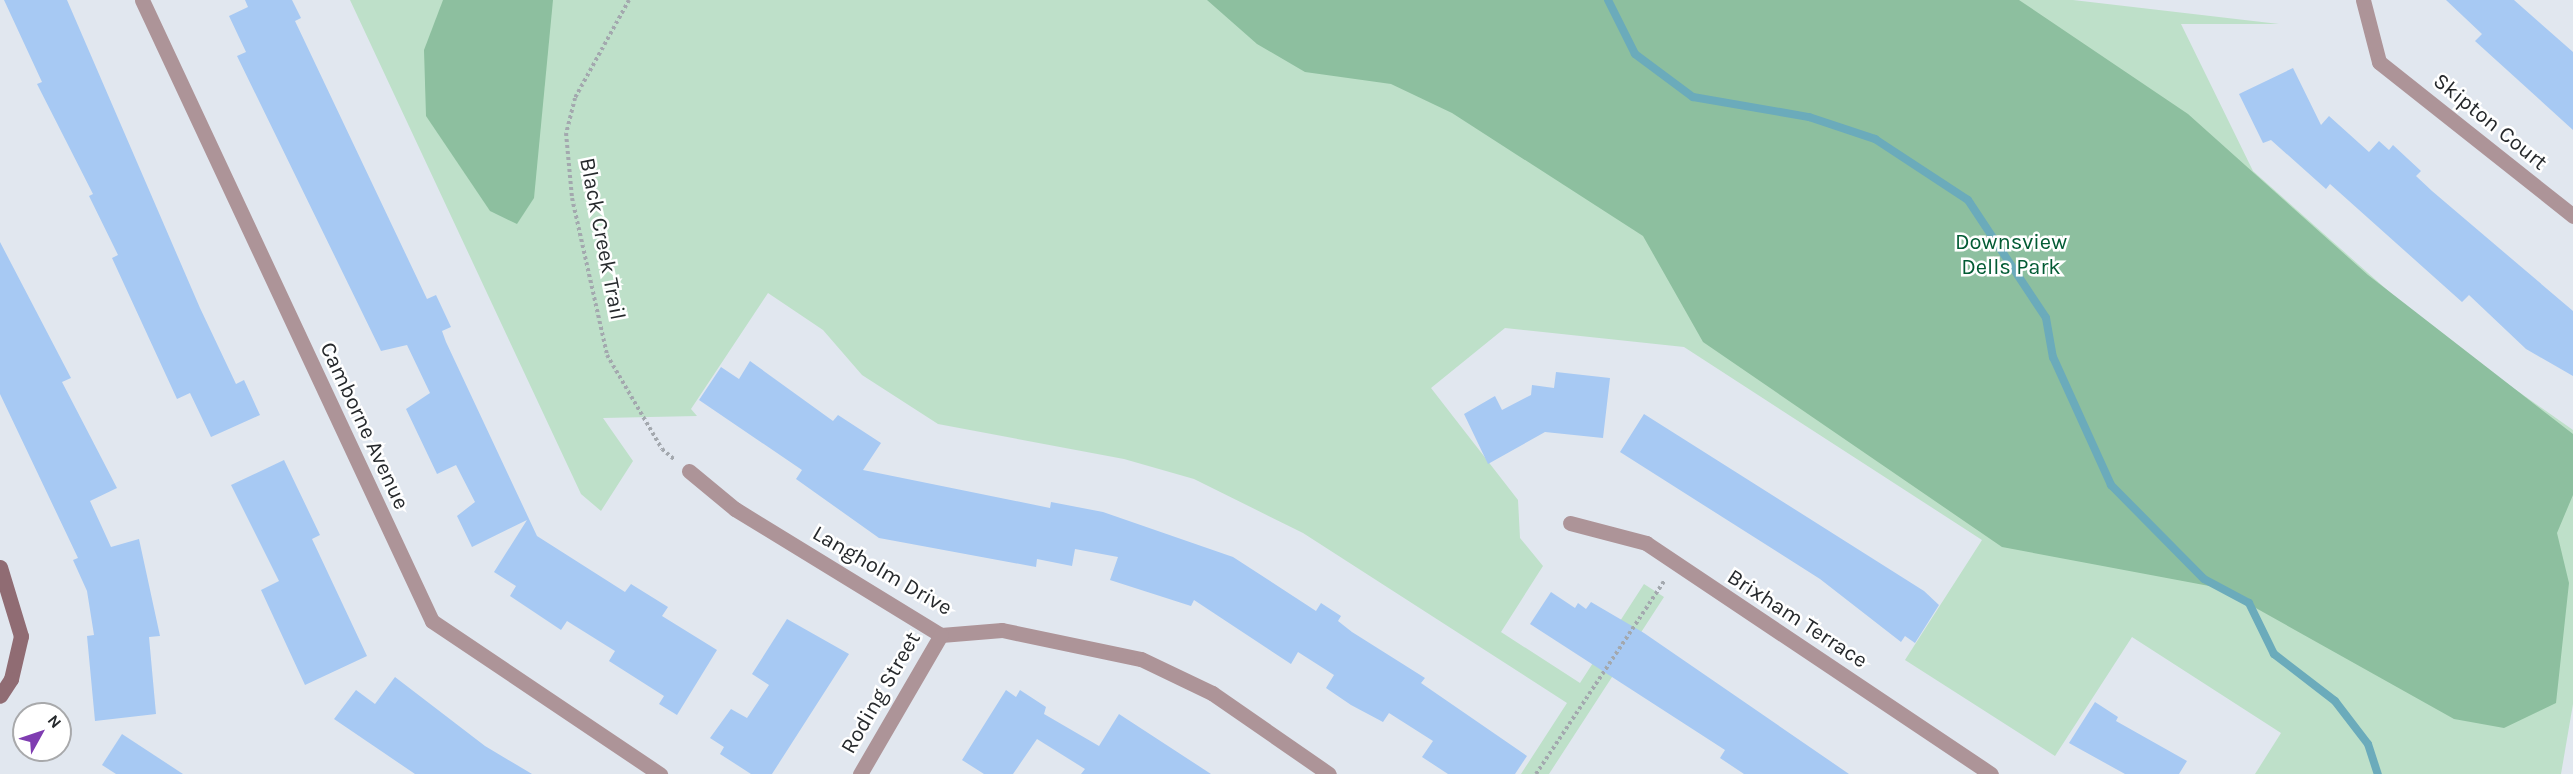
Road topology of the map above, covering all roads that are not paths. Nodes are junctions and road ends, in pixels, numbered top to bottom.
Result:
1 (142, 0) edge
2 (2363, 0) edge
3 (2573, 216) edge
4 (689, 471) dead end
5 (1570, 524) dead end
6 (0, 567) edge
7 (941, 635) junction
8 (0, 696) edge
9 (660, 774) edge
10 (860, 774) edge
11 (1329, 774) edge
12 (1991, 774) edge

1 - 9 street, Camborne Avenue
2 - 3 street, Skipton Court
4 - 7 street, Langholm Drive
5 - 12 street, Brixham Terrace
6 - 8 street
7 - 10 street, Roding Street
7 - 11 street, Langholm Drive

